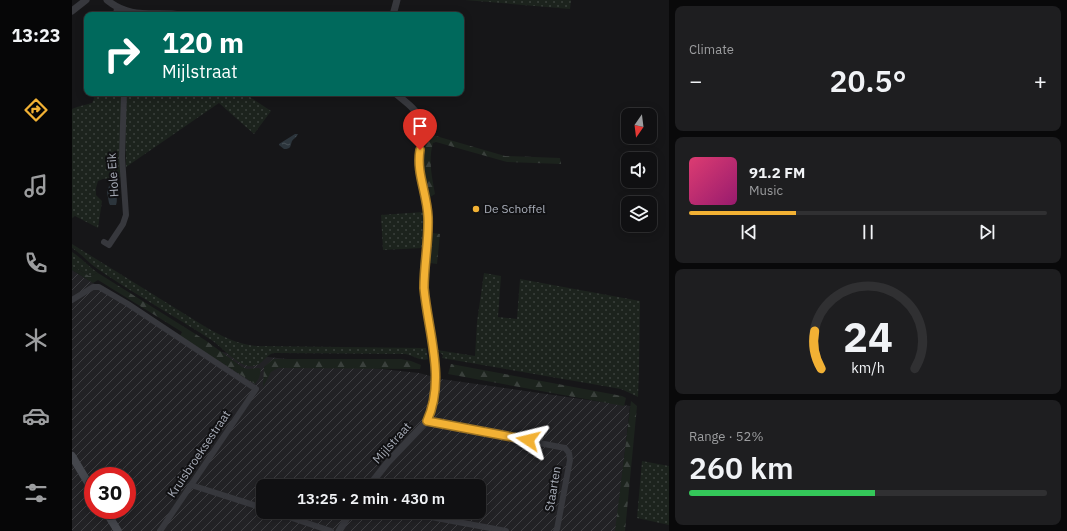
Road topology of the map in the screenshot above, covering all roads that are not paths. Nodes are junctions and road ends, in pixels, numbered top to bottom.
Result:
1 (86, 0) edge
2 (107, 0) edge
3 (397, 0) edge
4 (72, 11) edge
5 (117, 12) edge
6 (394, 12) edge
7 (124, 96) edge
8 (398, 96) edge
9 (104, 242) dead end
10 (72, 300) edge
11 (427, 421) junction
12 (72, 456) edge
13 (84, 476) edge
14 (375, 479) edge
15 (190, 484) junction
16 (256, 506) edge
17 (111, 519) edge
18 (295, 519) edge
19 (347, 519) edge
20 (442, 519) edge
21 (118, 531) edge
22 (160, 531) edge
23 (331, 531) edge
24 (339, 531) edge
25 (506, 531) edge
26 (556, 531) edge

1 - 4 street
2 - 5 street
3 - 6 street
7 - 9 street, Hole Eik
8 - 11 street, Mijlstraat
10 - 15 street, Kruisbroeksestraat
11 - 14 street, Mijlstraat
11 - 26 street, Staarten
12 - 13 main road
15 - 16 street
15 - 22 street, Kruisbroeksestraat
17 - 21 main road
18 - 23 street
19 - 24 street
20 - 25 street

